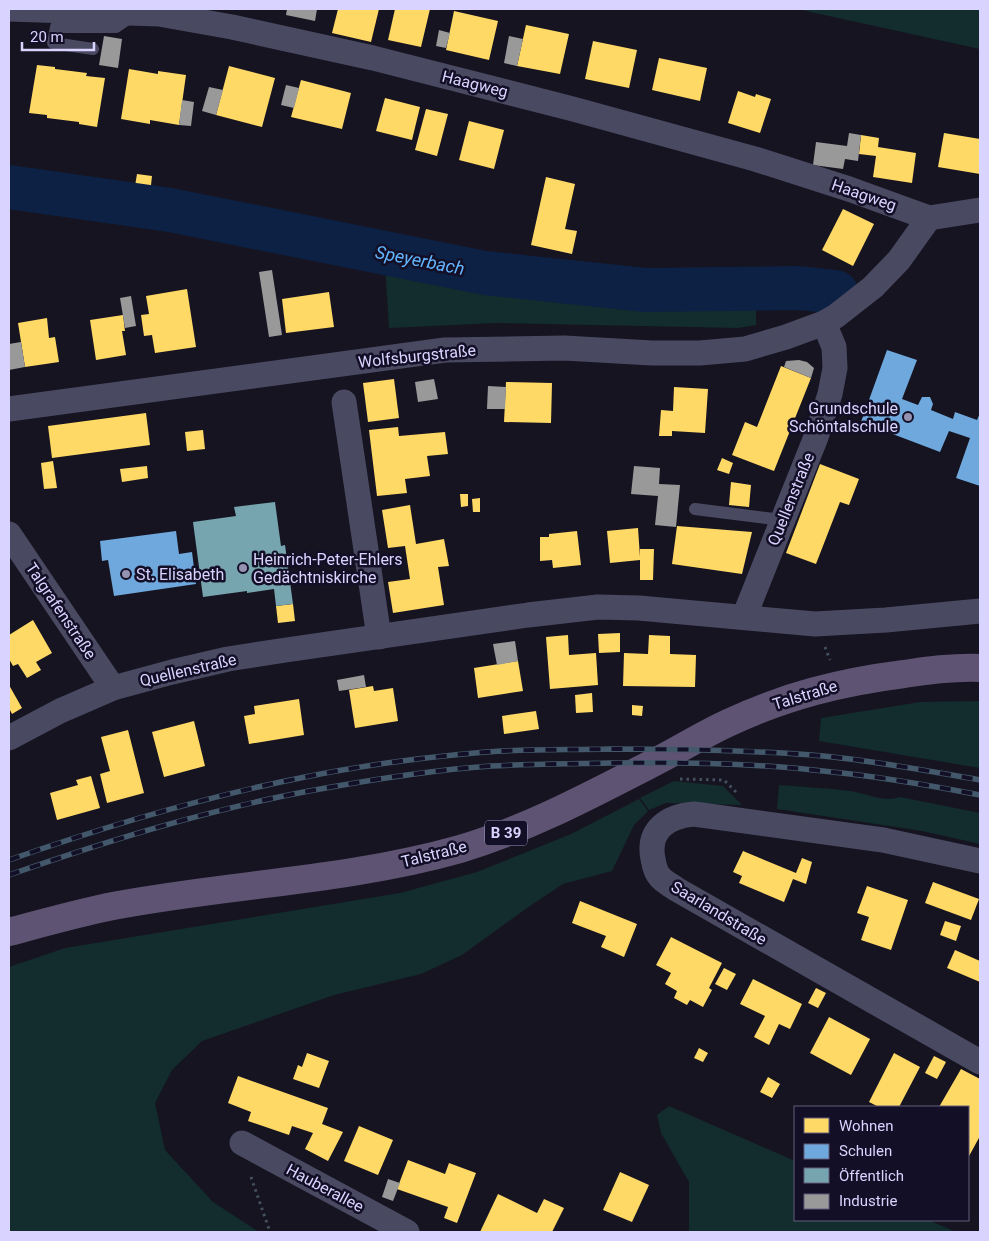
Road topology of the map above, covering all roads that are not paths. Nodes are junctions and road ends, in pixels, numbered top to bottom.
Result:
1 (9, 9) edge
2 (138, 12) junction
3 (92, 49) dead end
4 (980, 210) edge
5 (929, 218) junction
6 (824, 323) junction
7 (344, 402) dead end
8 (9, 409) edge
9 (695, 509) dead end
10 (782, 520) junction
11 (9, 534) edge
12 (980, 611) edge
13 (744, 617) junction
14 (379, 637) junction
15 (980, 668) edge
16 (114, 688) junction
17 (9, 738) edge
18 (980, 861) edge
19 (9, 932) edge
20 (980, 1062) edge
21 (242, 1144) dead end
22 (407, 1232) edge

1 - 2 street, Haagweg
2 - 3 lane
2 - 5 street, Haagweg
4 - 5 street
5 - 6 street
6 - 8 street, Wolfsburgstraße
6 - 10 street, Quellenstraße
7 - 14 street
9 - 10 lane
10 - 13 street, Quellenstraße
11 - 16 street, Talgrafenstraße
12 - 13 street, Quellenstraße
13 - 14 street, Quellenstraße
14 - 16 street, Quellenstraße
15 - 19 main road, Talstraße / B 39
16 - 17 street, Quellenstraße
18 - 20 street, Saarlandstraße
21 - 22 street, Hauberallee

